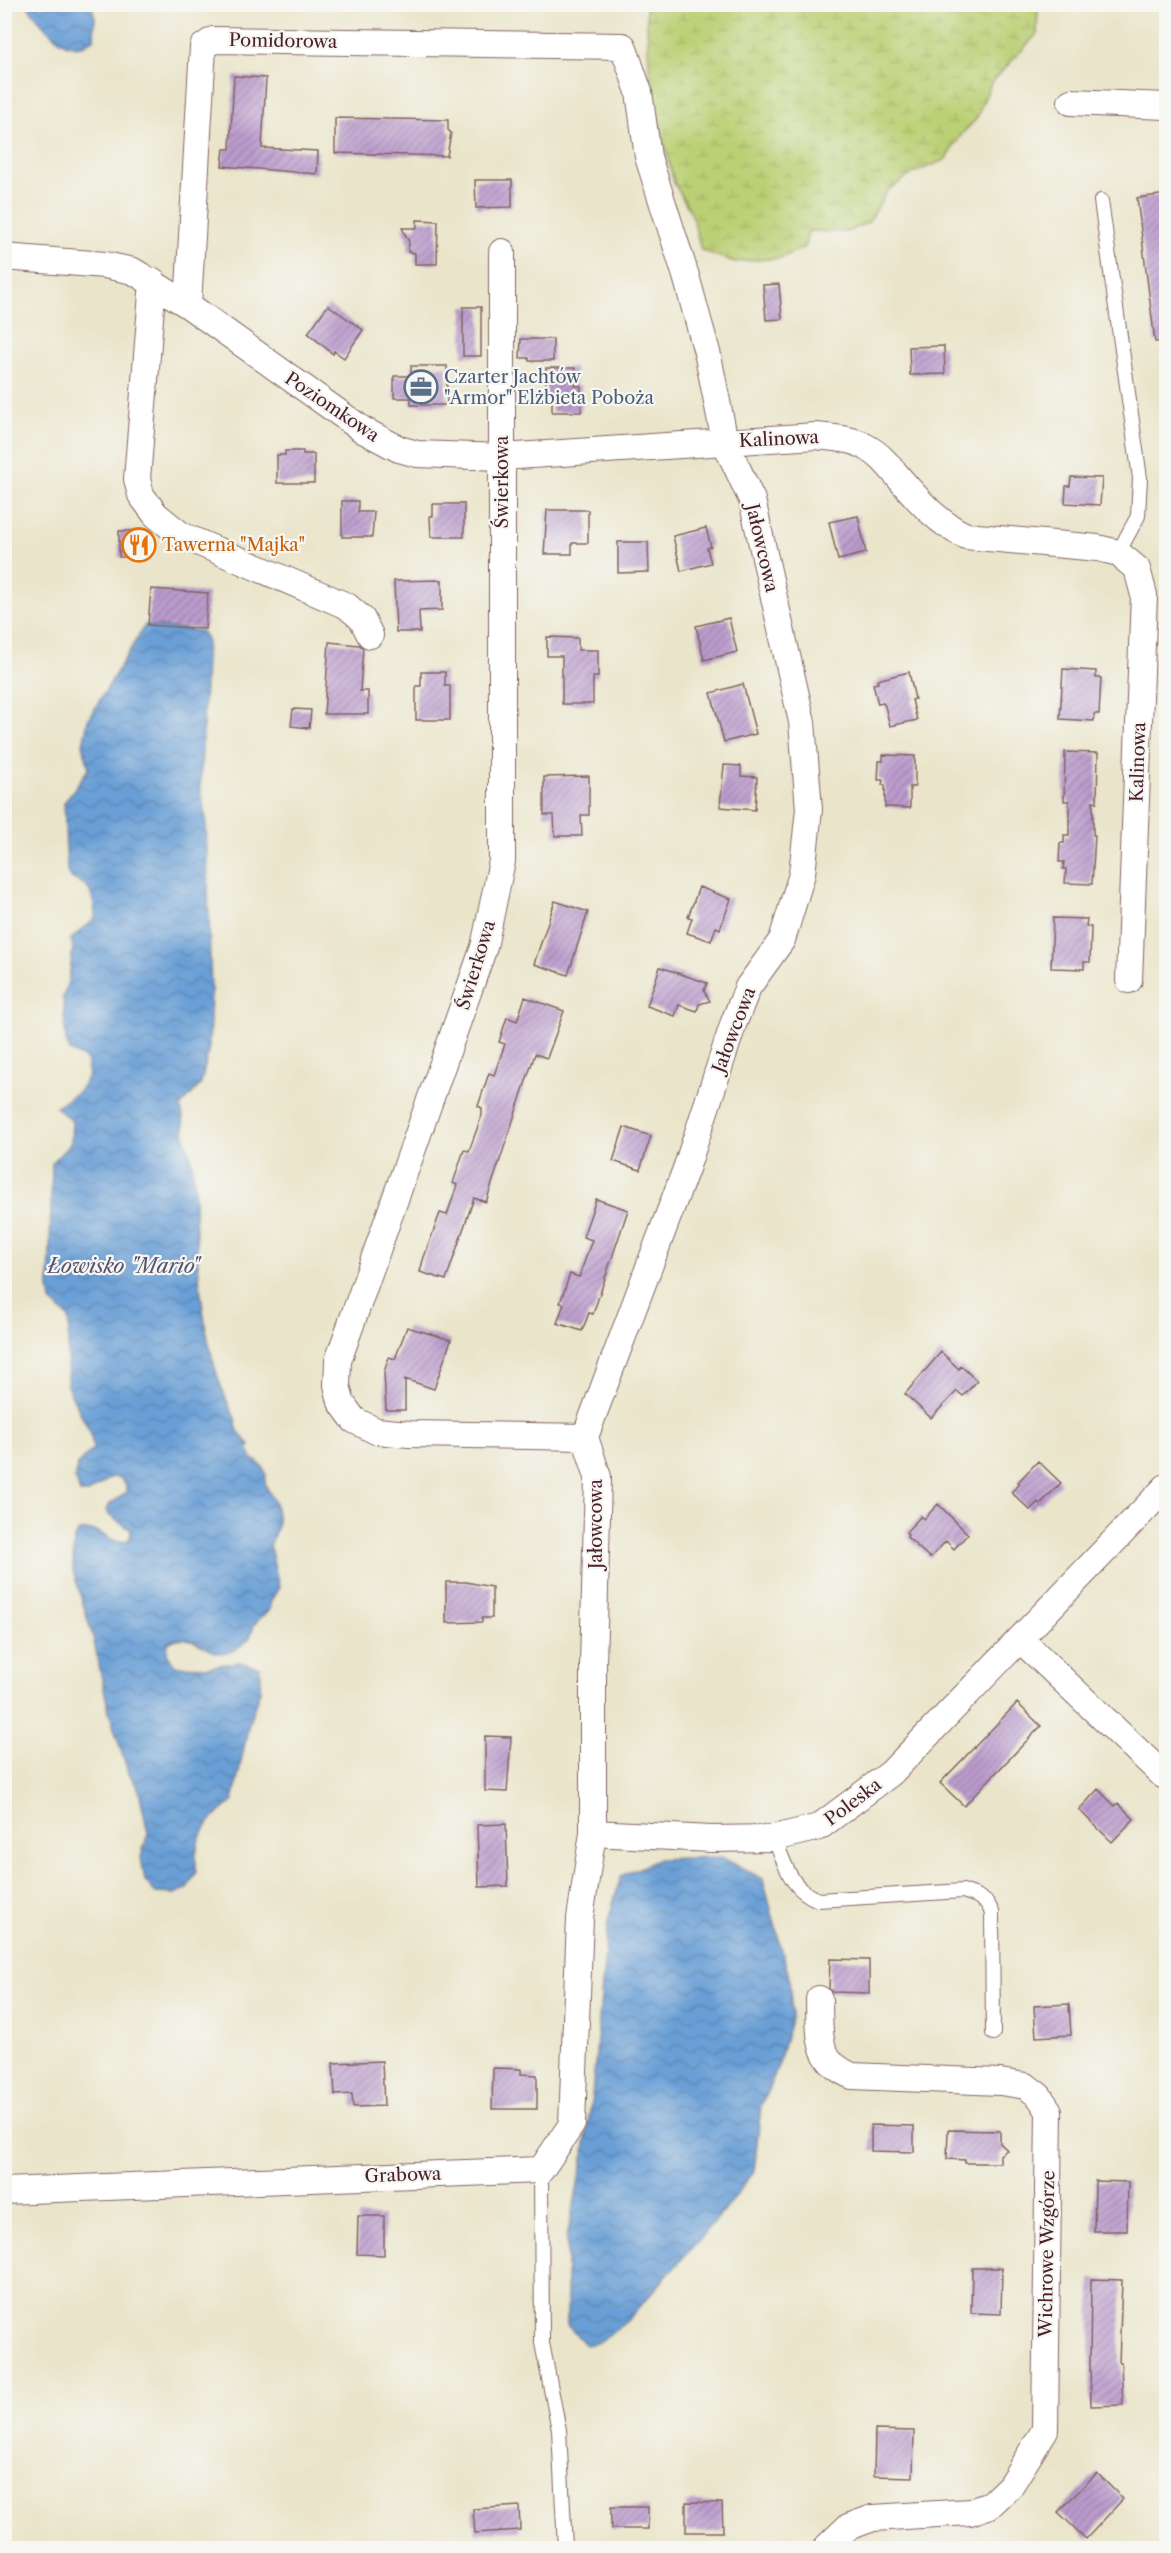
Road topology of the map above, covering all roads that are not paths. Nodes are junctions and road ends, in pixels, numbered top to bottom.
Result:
1 (623, 46) joint
2 (1071, 102) dead end
3 (1167, 106) edge
4 (1101, 201) dead end
5 (502, 252) dead end
6 (4, 257) edge
7 (153, 282) junction
8 (188, 305) junction
9 (725, 442) junction
10 (502, 457) junction
11 (1118, 553) junction
12 (370, 635) dead end
13 (1129, 980) dead end
14 (585, 1437) junction
15 (1167, 1487) edge
16 (1020, 1639) junction
17 (1163, 1775) dead end
18 (593, 1833) junction
19 (774, 1838) junction
20 (819, 1999) dead end
21 (993, 2033) dead end
22 (541, 2170) junction
23 (4, 2191) edge
24 (566, 2548) edge
25 (826, 2548) edge

1 - 8 street, Pomidorowa
1 - 9 street, Jałowcowa
2 - 3 street
4 - 11 lane
5 - 10 street, Świerkowa
6 - 7 street, Poziomkowa
7 - 8 street, Poziomkowa
7 - 12 street
8 - 10 street, Poziomkowa
9 - 10 street, Poziomkowa
9 - 11 street, Kalinowa
9 - 14 street, Jałowcowa
10 - 14 street, Świerkowa
11 - 13 street, Kalinowa
14 - 18 street, Jałowcowa
15 - 16 street, Poleska
16 - 17 street
16 - 19 street, Poleska
18 - 19 street, Poleska
18 - 22 street, Jałowcowa
19 - 21 lane
20 - 25 street, Wichrowe Wzgórze
22 - 23 street, Grabowa
22 - 24 lane

